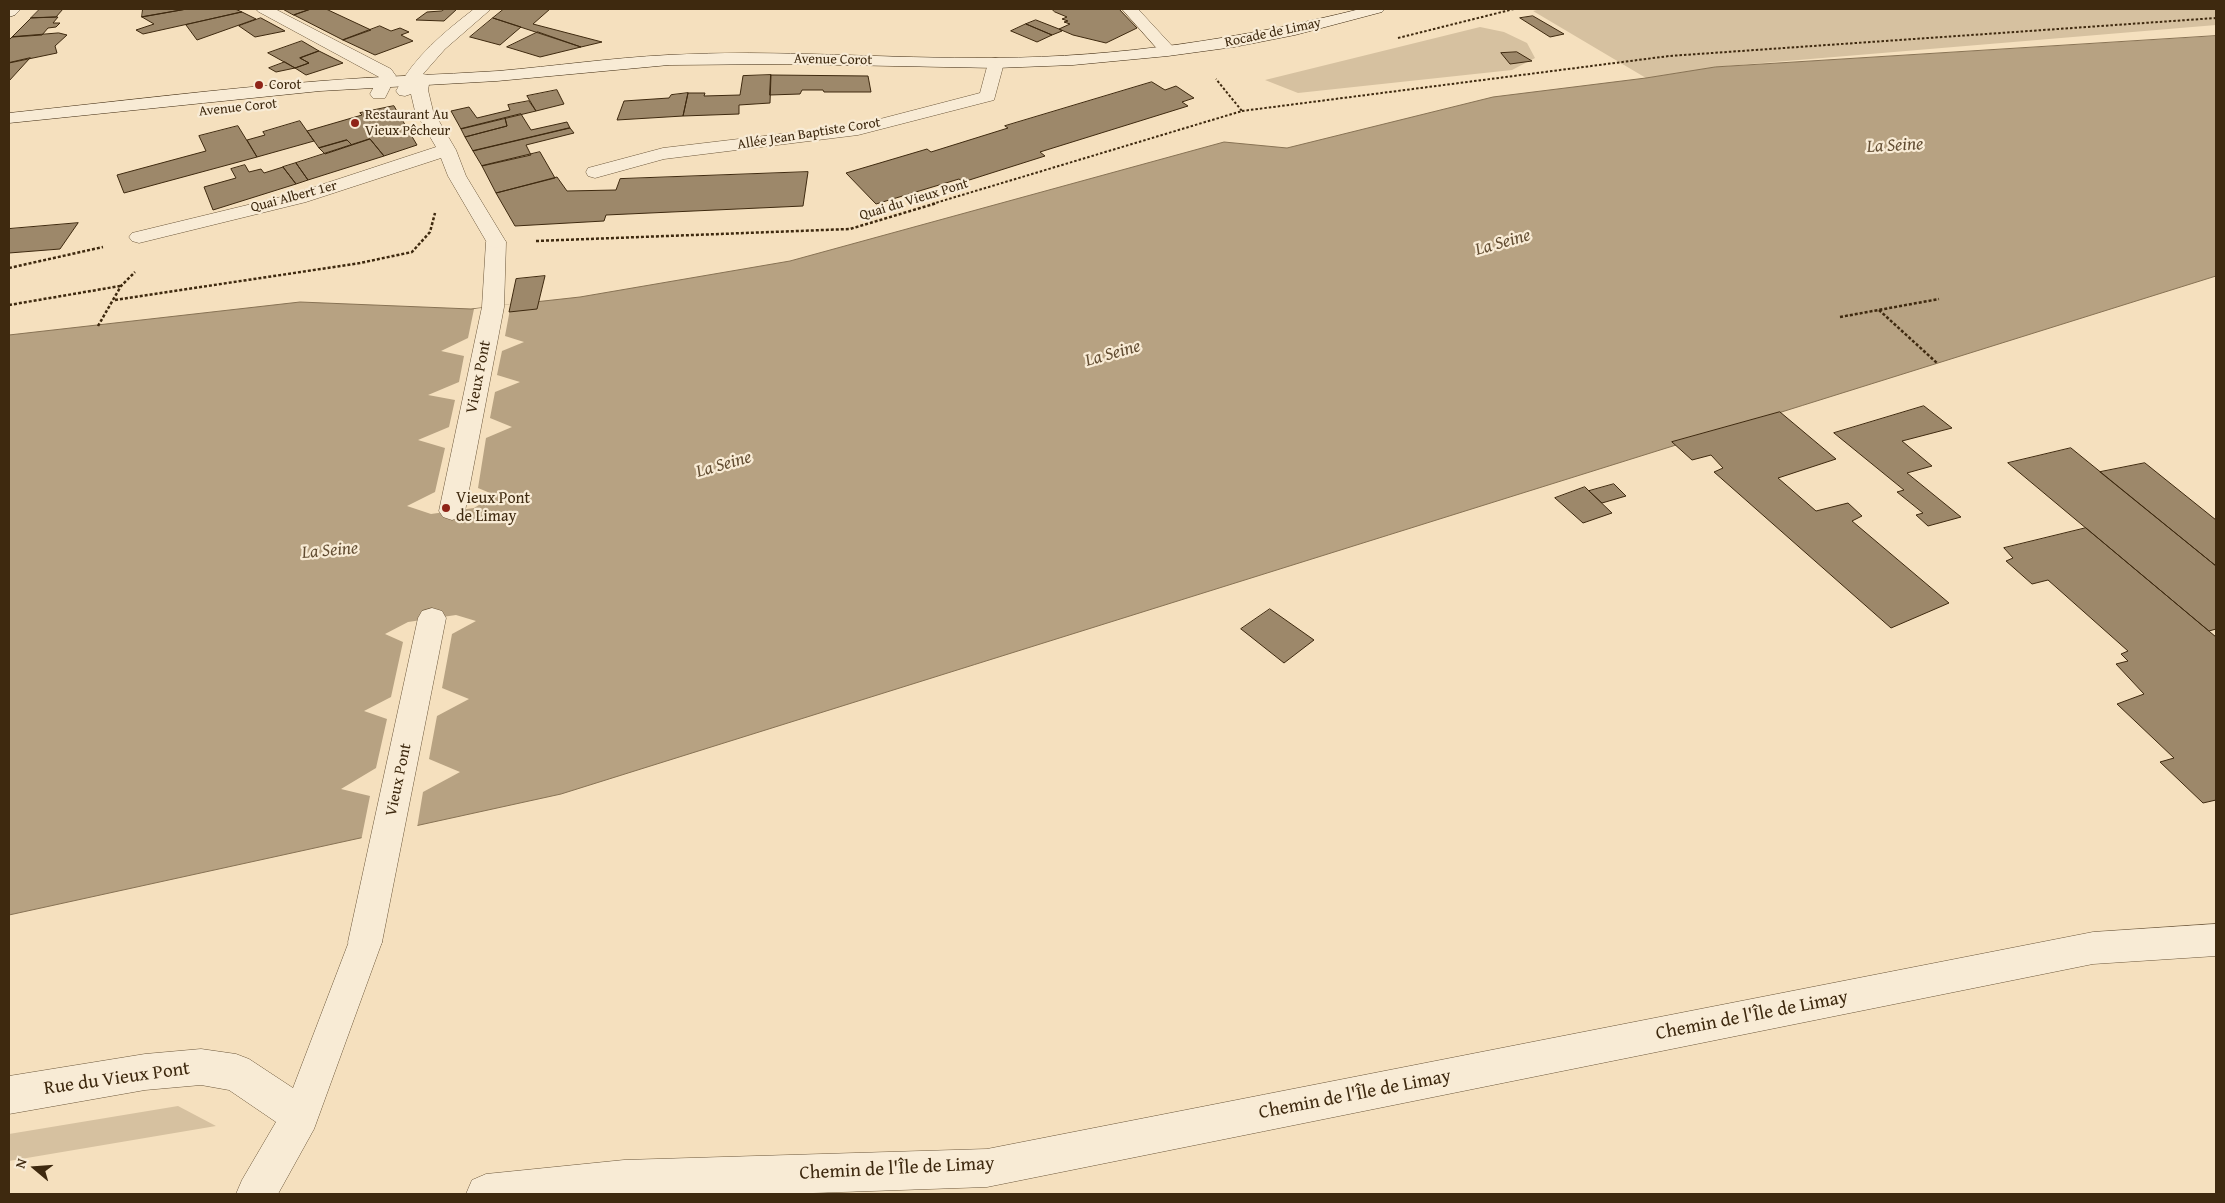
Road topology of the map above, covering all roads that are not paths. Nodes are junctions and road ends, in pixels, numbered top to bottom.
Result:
1 (12, 9) edge
2 (264, 9) edge
3 (483, 9) edge
4 (1130, 9) edge
5 (1377, 9) edge
6 (9, 12) edge
7 (1175, 50) junction
8 (996, 63) junction
9 (414, 85) junction
10 (382, 88) junction
11 (9, 118) edge
12 (9, 132) edge
13 (446, 150) junction
14 (595, 172) dead end
15 (139, 237) road end
16 (452, 511) dead end
17 (432, 618) dead end
18 (2216, 940) edge
19 (9, 1095) edge
20 (301, 1116) junction
21 (256, 1194) edge
22 (486, 1194) edge

1 - 6 street
2 - 10 street
3 - 9 street
4 - 7 street
5 - 7 street, Rocade de Limay
7 - 8 street, Avenue Corot
8 - 9 street, Avenue Corot
8 - 14 street, Allée Jean Baptiste Corot
9 - 10 street, Avenue Corot
9 - 13 street
10 - 11 street, Avenue Corot
10 - 12 street, Avenue Corot
13 - 15 street, Quai Albert 1er
13 - 16 street, Vieux Pont
17 - 20 street, Vieux Pont
18 - 22 street, Chemin de l'Île de Limay
19 - 20 street, Rue du Vieux Pont
20 - 21 street

